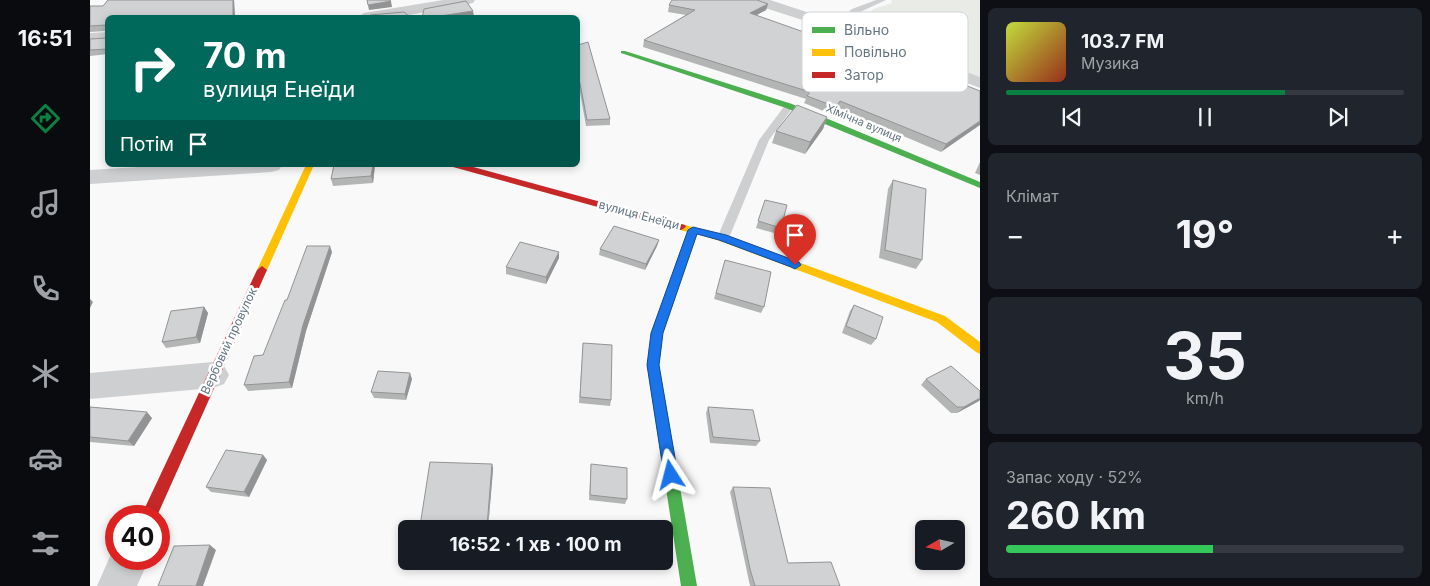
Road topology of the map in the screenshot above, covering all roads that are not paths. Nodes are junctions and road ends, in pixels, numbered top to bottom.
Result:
1 (468, 0) edge
2 (755, 0) edge
3 (882, 0) edge
4 (854, 12) edge
5 (381, 15) edge
6 (802, 16) edge
7 (105, 37) edge
8 (90, 38) edge
9 (623, 52) dead end
10 (968, 78) edge
11 (980, 83) edge
12 (789, 106) junction
13 (241, 167) edge
14 (309, 167) edge
15 (463, 167) edge
16 (90, 177) edge
17 (980, 185) edge
18 (693, 230) junction
19 (722, 238) junction
20 (980, 349) edge
21 (213, 375) junction
22 (90, 386) edge
23 (154, 505) edge
24 (125, 570) edge
25 (117, 586) edge
26 (689, 586) edge

1 - 5 street
2 - 6 street
3 - 4 lane
7 - 8 street
9 - 12 street, Хімічна вулиця
10 - 11 street
12 - 17 street, Хімічна вулиця
12 - 19 lane
13 - 16 street
14 - 21 street, Вербовий провулок
15 - 18 street, вулиця Енеїди
18 - 19 street, вулиця Енеїди
18 - 26 street
19 - 20 street, вулиця Енеїди
21 - 22 street
21 - 23 street, Вербовий провулок
24 - 25 street

